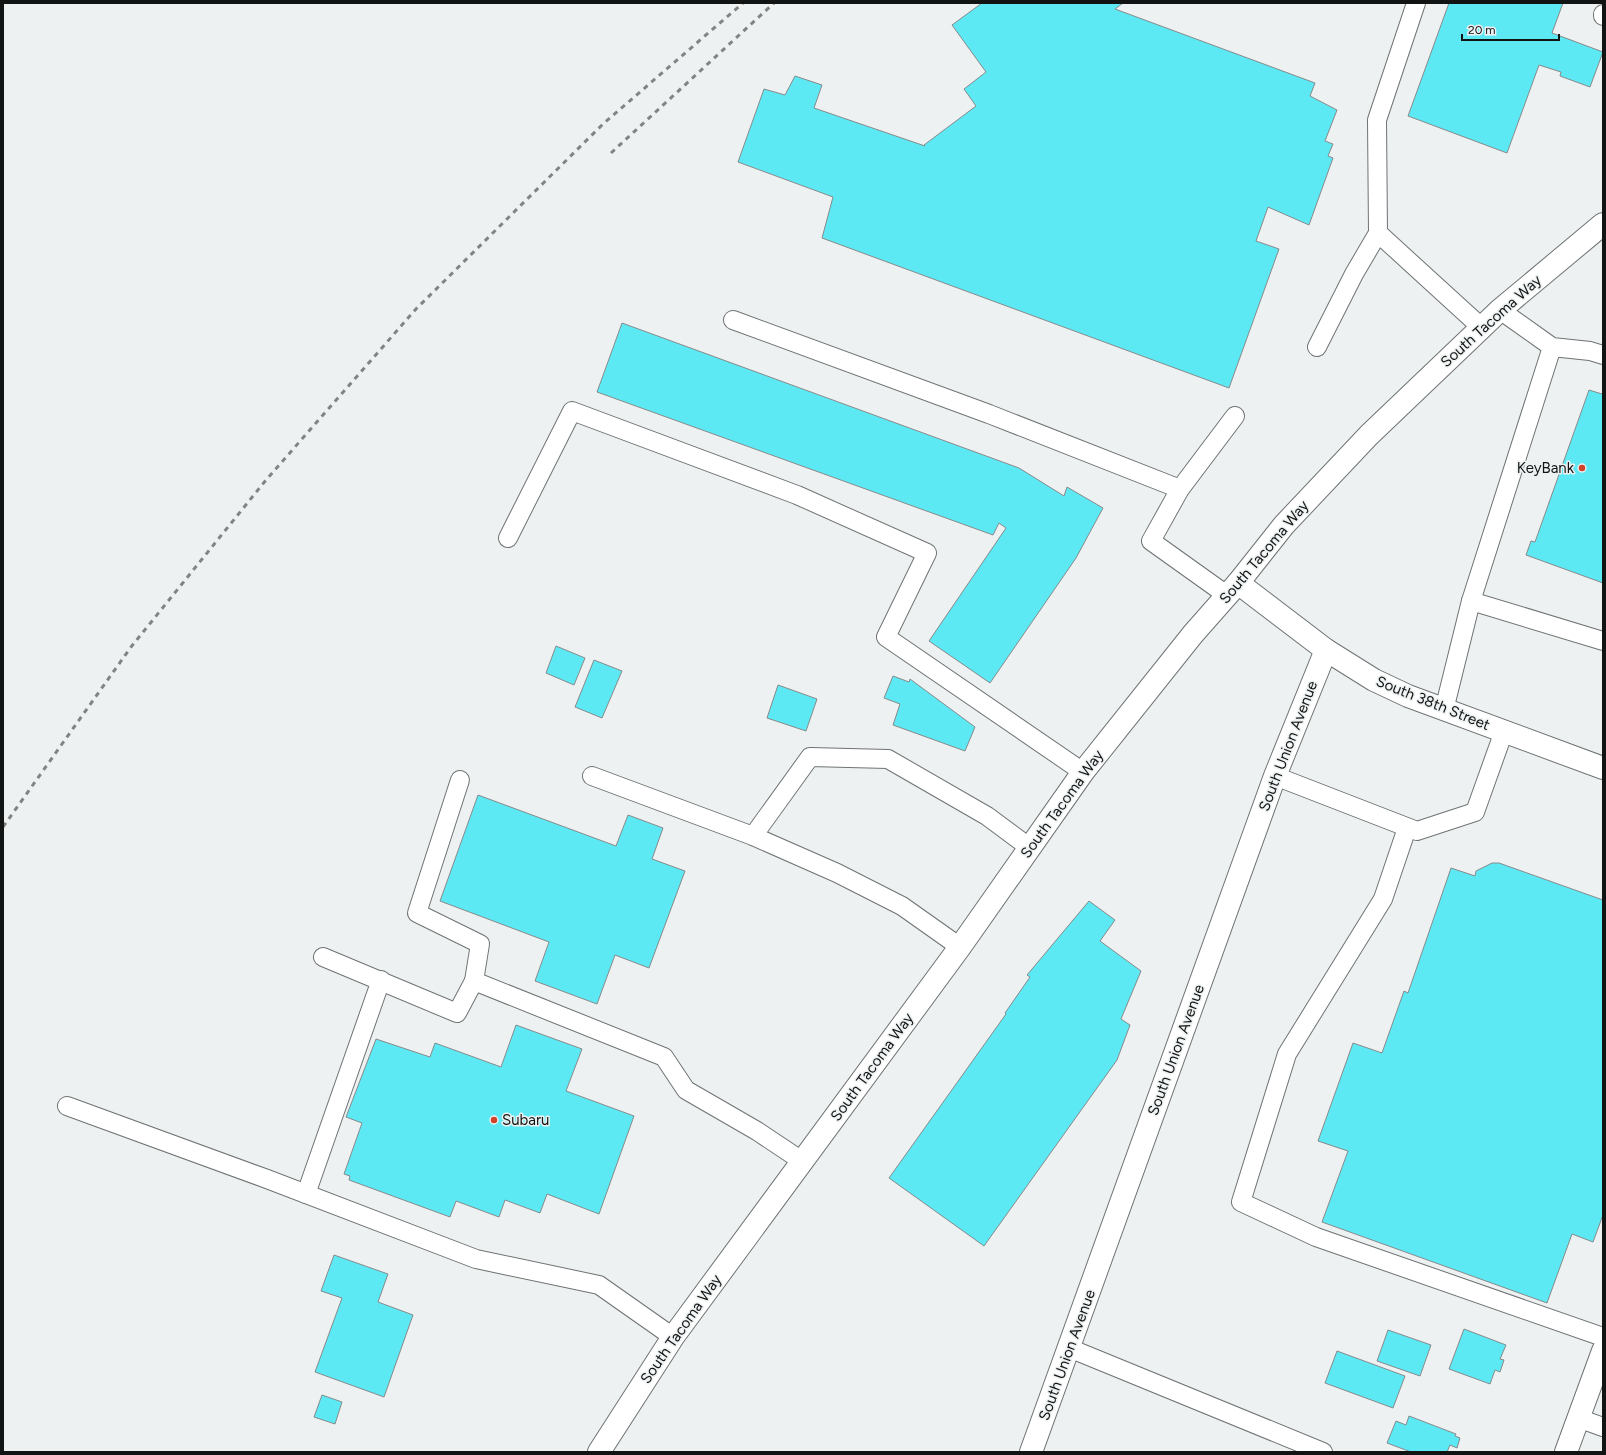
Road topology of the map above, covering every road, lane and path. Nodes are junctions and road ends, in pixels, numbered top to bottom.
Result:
1 (1416, 3) edge
2 (1602, 227) edge
3 (1378, 233) junction
4 (1500, 310) junction
5 (733, 320) dead end
6 (1481, 327) junction
7 (1317, 347) dead end
8 (1552, 347) junction
9 (1603, 355) edge
10 (1234, 416) dead end
11 (1180, 489) junction
12 (508, 538) dead end
13 (1233, 590) junction
14 (1471, 601) junction
15 (1603, 641) edge
16 (1326, 650) junction
17 (1444, 710) junction
18 (1504, 731) junction
19 (1603, 768) edge
20 (1083, 772) junction
21 (592, 776) dead end
22 (1275, 776) junction
23 (460, 780) dead end
24 (1407, 828) junction
25 (753, 836) junction
26 (1030, 848) junction
27 (960, 947) junction
28 (323, 957) dead end
29 (381, 980) junction
30 (474, 981) junction
31 (67, 1106) dead end
32 (802, 1161) junction
33 (306, 1194) junction
34 (673, 1337) junction
35 (1603, 1337) edge
36 (1069, 1348) junction
37 (1603, 1351) edge
38 (1578, 1418) junction
39 (1603, 1427) edge
40 (599, 1452) edge
41 (1031, 1452) edge
42 (1323, 1452) edge
43 (1566, 1452) edge

1 - 3 lane
2 - 4 main road, South Tacoma Way
3 - 6 lane
3 - 7 lane
4 - 6 main road, South Tacoma Way
4 - 8 lane
5 - 11 lane
6 - 13 main road, South Tacoma Way
8 - 9 lane
8 - 14 lane
10 - 11 lane
11 - 13 lane
12 - 20 lane
13 - 16 main road, South 38th Street
13 - 20 main road, South Tacoma Way
14 - 15 lane
14 - 17 lane
16 - 17 main road, South 38th Street
16 - 22 main road, South Union Avenue
17 - 18 main road, South 38th Street
18 - 19 main road, South 38th Street
18 - 24 lane
20 - 26 main road, South Tacoma Way
21 - 25 lane
22 - 24 lane
22 - 36 main road, South Union Avenue
23 - 30 lane
24 - 35 lane
25 - 26 lane
25 - 27 lane
26 - 27 main road, South Tacoma Way
27 - 32 main road, South Tacoma Way
28 - 29 lane
29 - 30 lane
29 - 33 lane
30 - 32 lane
31 - 33 lane
32 - 34 main road, South Tacoma Way
33 - 34 lane
34 - 40 main road, South Tacoma Way
36 - 41 main road, South Union Avenue
36 - 42 lane
37 - 38 main road
38 - 39 lane
38 - 43 main road

